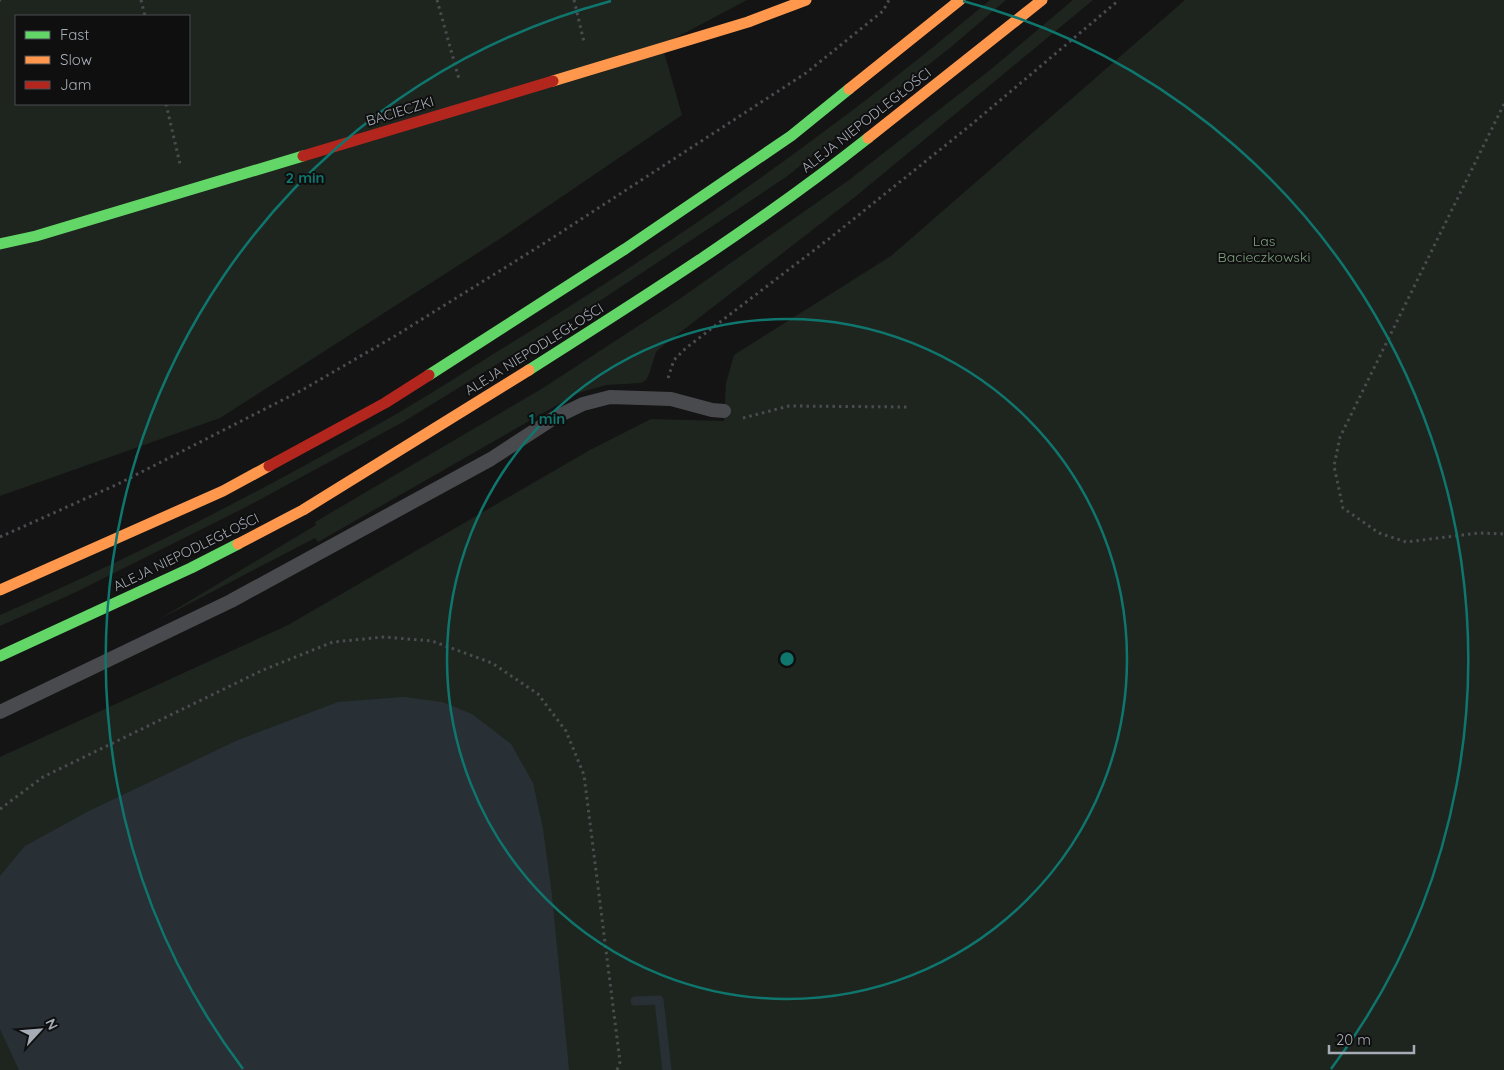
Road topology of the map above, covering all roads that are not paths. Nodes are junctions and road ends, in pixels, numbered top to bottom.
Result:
1 (806, 0) edge
2 (960, 0) edge
3 (1042, 0) edge
4 (0, 244) edge
5 (718, 410) road end
6 (0, 590) edge
7 (0, 656) edge
8 (0, 712) edge

1 - 4 main road, BACIECZKI
2 - 6 main road
3 - 7 main road, ALEJA NIEPODLEGŁOŚCI
5 - 8 lane

